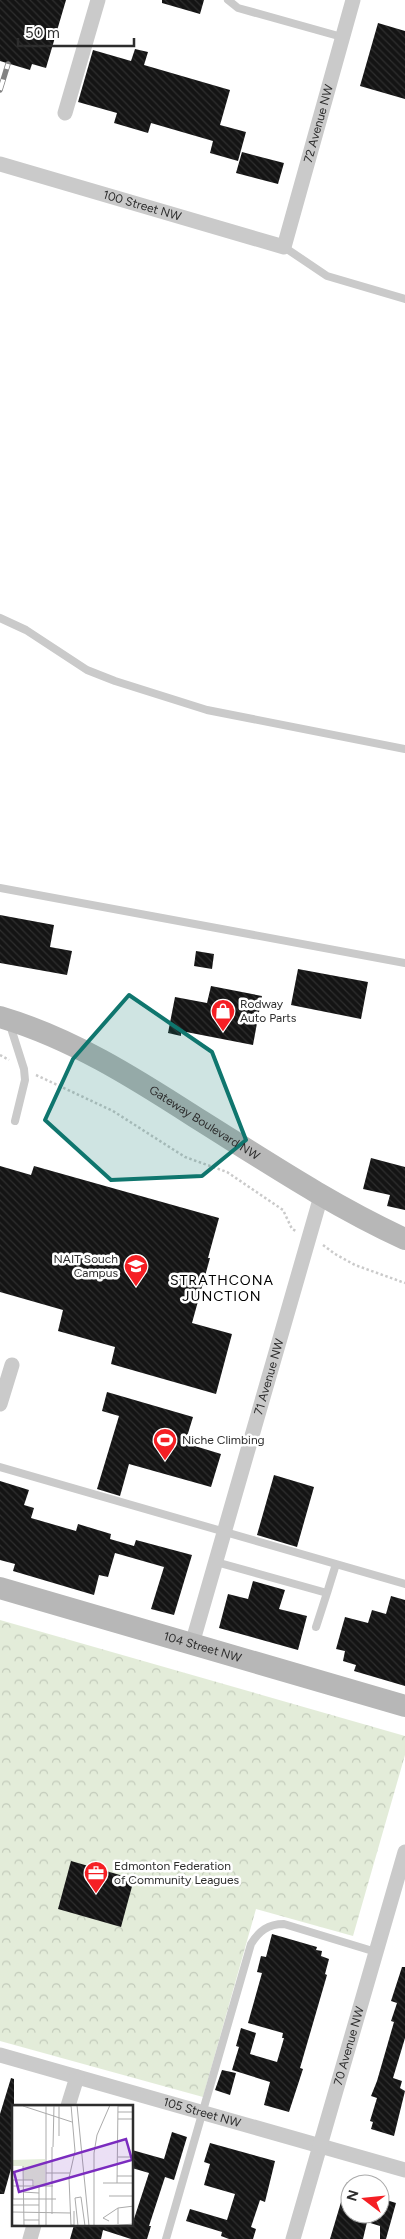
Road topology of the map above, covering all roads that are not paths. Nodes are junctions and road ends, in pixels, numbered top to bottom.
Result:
1 (98, 0) edge
2 (228, 0) edge
3 (353, 0) edge
4 (342, 37) junction
5 (66, 114) dead end
6 (0, 164) edge
7 (284, 247) junction
8 (405, 298) edge
9 (0, 618) edge
10 (405, 749) edge
11 (0, 888) edge
12 (405, 962) edge
13 (4, 1018) edge
14 (15, 1122) dead end
15 (322, 1196) junction
16 (405, 1239) edge
17 (12, 1364) dead end
18 (0, 1404) edge
19 (0, 1467) edge
20 (224, 1531) junction
21 (216, 1562) junction
22 (336, 1564) junction
23 (405, 1584) edge
24 (0, 1588) edge
25 (327, 1593) junction
26 (316, 1628) dead end
27 (192, 1644) junction
28 (405, 1706) edge
29 (405, 1852) edge
30 (376, 1952) junction
31 (0, 2055) edge
32 (77, 2077) junction
33 (68, 2105) edge
34 (203, 2114) junction
35 (319, 2147) junction
36 (405, 2170) edge
37 (34, 2226) edge
38 (30, 2239) edge
39 (166, 2239) edge
40 (292, 2239) edge

1 - 5 street
2 - 4 lane
3 - 4 street, 72 Avenue NW
4 - 7 street, 72 Avenue NW
6 - 7 street, 100 Street NW
7 - 8 lane
9 - 10 lane
11 - 12 lane
13 - 14 lane
13 - 15 main road, Gateway Boulevard NW
15 - 16 main road, Gateway Boulevard NW
15 - 20 street, 71 Avenue NW
17 - 18 street
19 - 20 lane
20 - 21 street, 71 Avenue NW
20 - 22 lane
21 - 25 lane
21 - 27 street, 71 Avenue NW
22 - 23 lane
22 - 25 lane
24 - 27 main road, 104 Street NW
25 - 26 lane
27 - 28 main road, 104 Street NW
29 - 30 street, 70 Avenue NW
30 - 34 lane
30 - 35 street, 70 Avenue NW
31 - 32 street, 105 Street NW
32 - 33 street
32 - 34 street, 105 Street NW
34 - 35 street, 105 Street NW
34 - 39 lane
35 - 36 street, 105 Street NW
35 - 40 street, 70 Avenue NW
37 - 38 street

